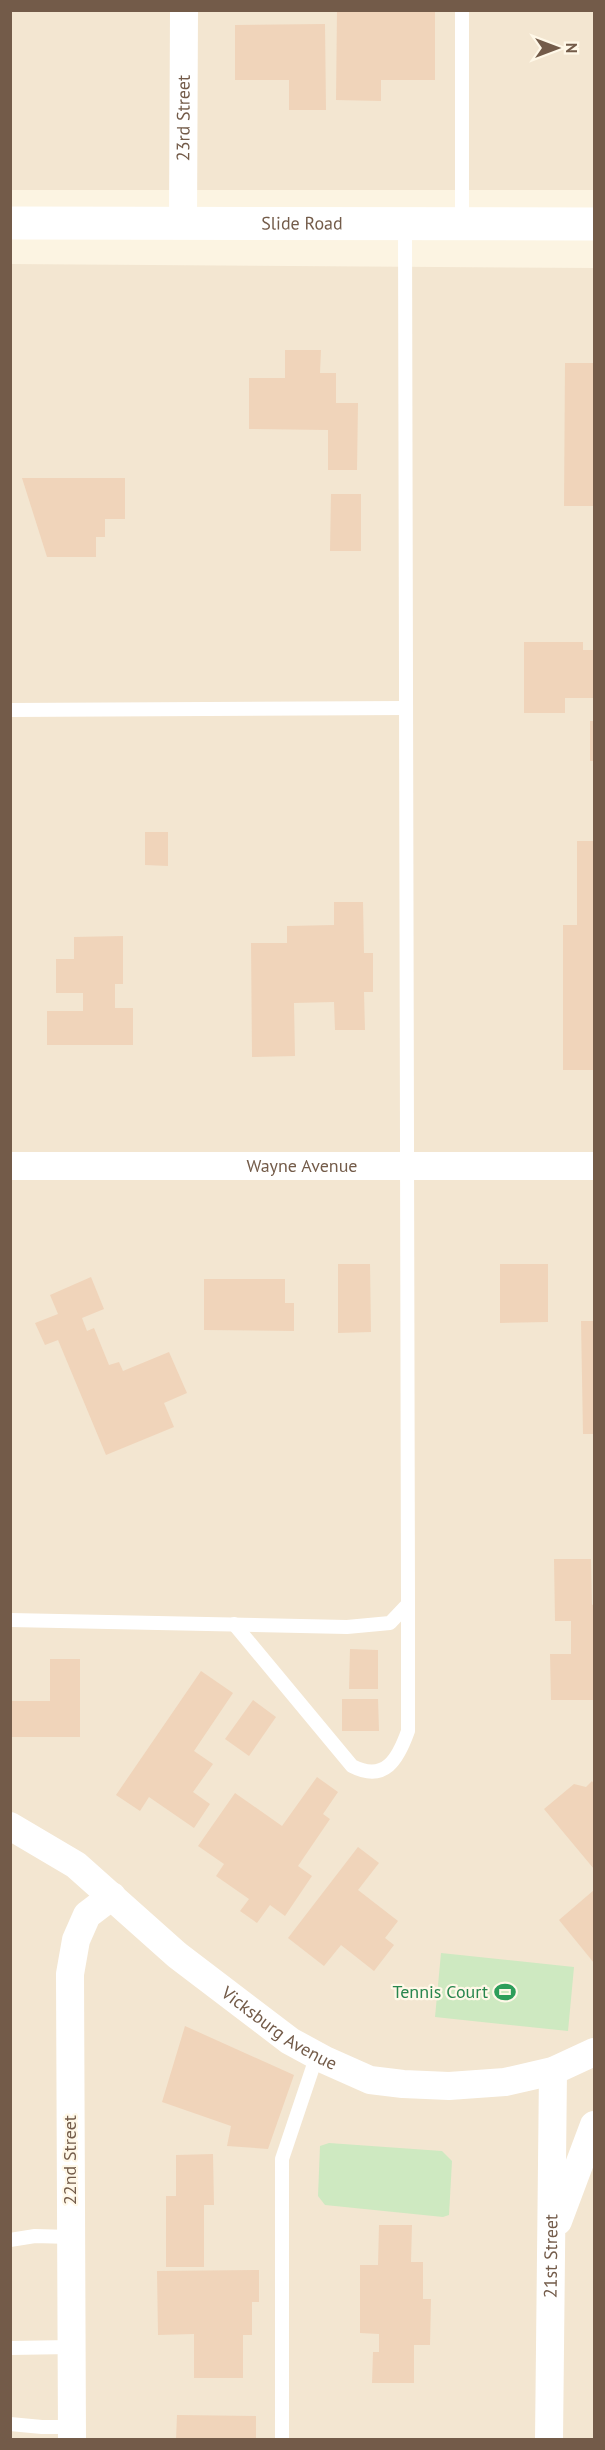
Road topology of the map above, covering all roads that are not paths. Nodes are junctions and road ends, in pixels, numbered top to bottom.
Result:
1 (184, 10) edge
2 (462, 10) edge
3 (10, 224) edge
4 (183, 224) junction
5 (405, 224) junction
6 (462, 224) junction
7 (594, 224) edge
8 (405, 708) junction
9 (10, 710) edge
10 (10, 1166) edge
11 (406, 1166) junction
12 (594, 1166) edge
13 (408, 1604) junction
14 (10, 1620) edge
15 (234, 1624) junction
16 (10, 1826) edge
17 (112, 1896) junction
18 (594, 2052) edge
19 (317, 2055) junction
20 (554, 2071) junction
21 (594, 2125) edge
22 (71, 2237) junction
23 (10, 2240) edge
24 (550, 2243) junction
25 (13, 2346) edge
26 (71, 2348) junction
27 (10, 2424) edge
28 (72, 2433) edge
29 (282, 2439) edge
30 (549, 2439) edge

1 - 4 street, 23rd Street
2 - 6 lane
3 - 4 main road, Slide Road
4 - 5 main road, Slide Road
5 - 6 main road, Slide Road
5 - 8 lane
6 - 7 main road, Slide Road
8 - 9 lane
8 - 11 lane
10 - 11 street, Wayne Avenue
11 - 12 street, Wayne Avenue
11 - 13 lane
13 - 15 lane
13 - 15 lane
14 - 15 lane
16 - 17 street, Vicksburg Avenue
17 - 19 street, Vicksburg Avenue
17 - 22 street, 22nd Street
18 - 20 street, Vicksburg Avenue
19 - 20 street, Vicksburg Avenue
19 - 29 lane
20 - 24 street, 21st Street
21 - 24 street
22 - 23 lane
22 - 26 street, 22nd Street
24 - 30 street, 21st Street
25 - 26 lane
26 - 28 street, 22nd Street
27 - 28 lane

